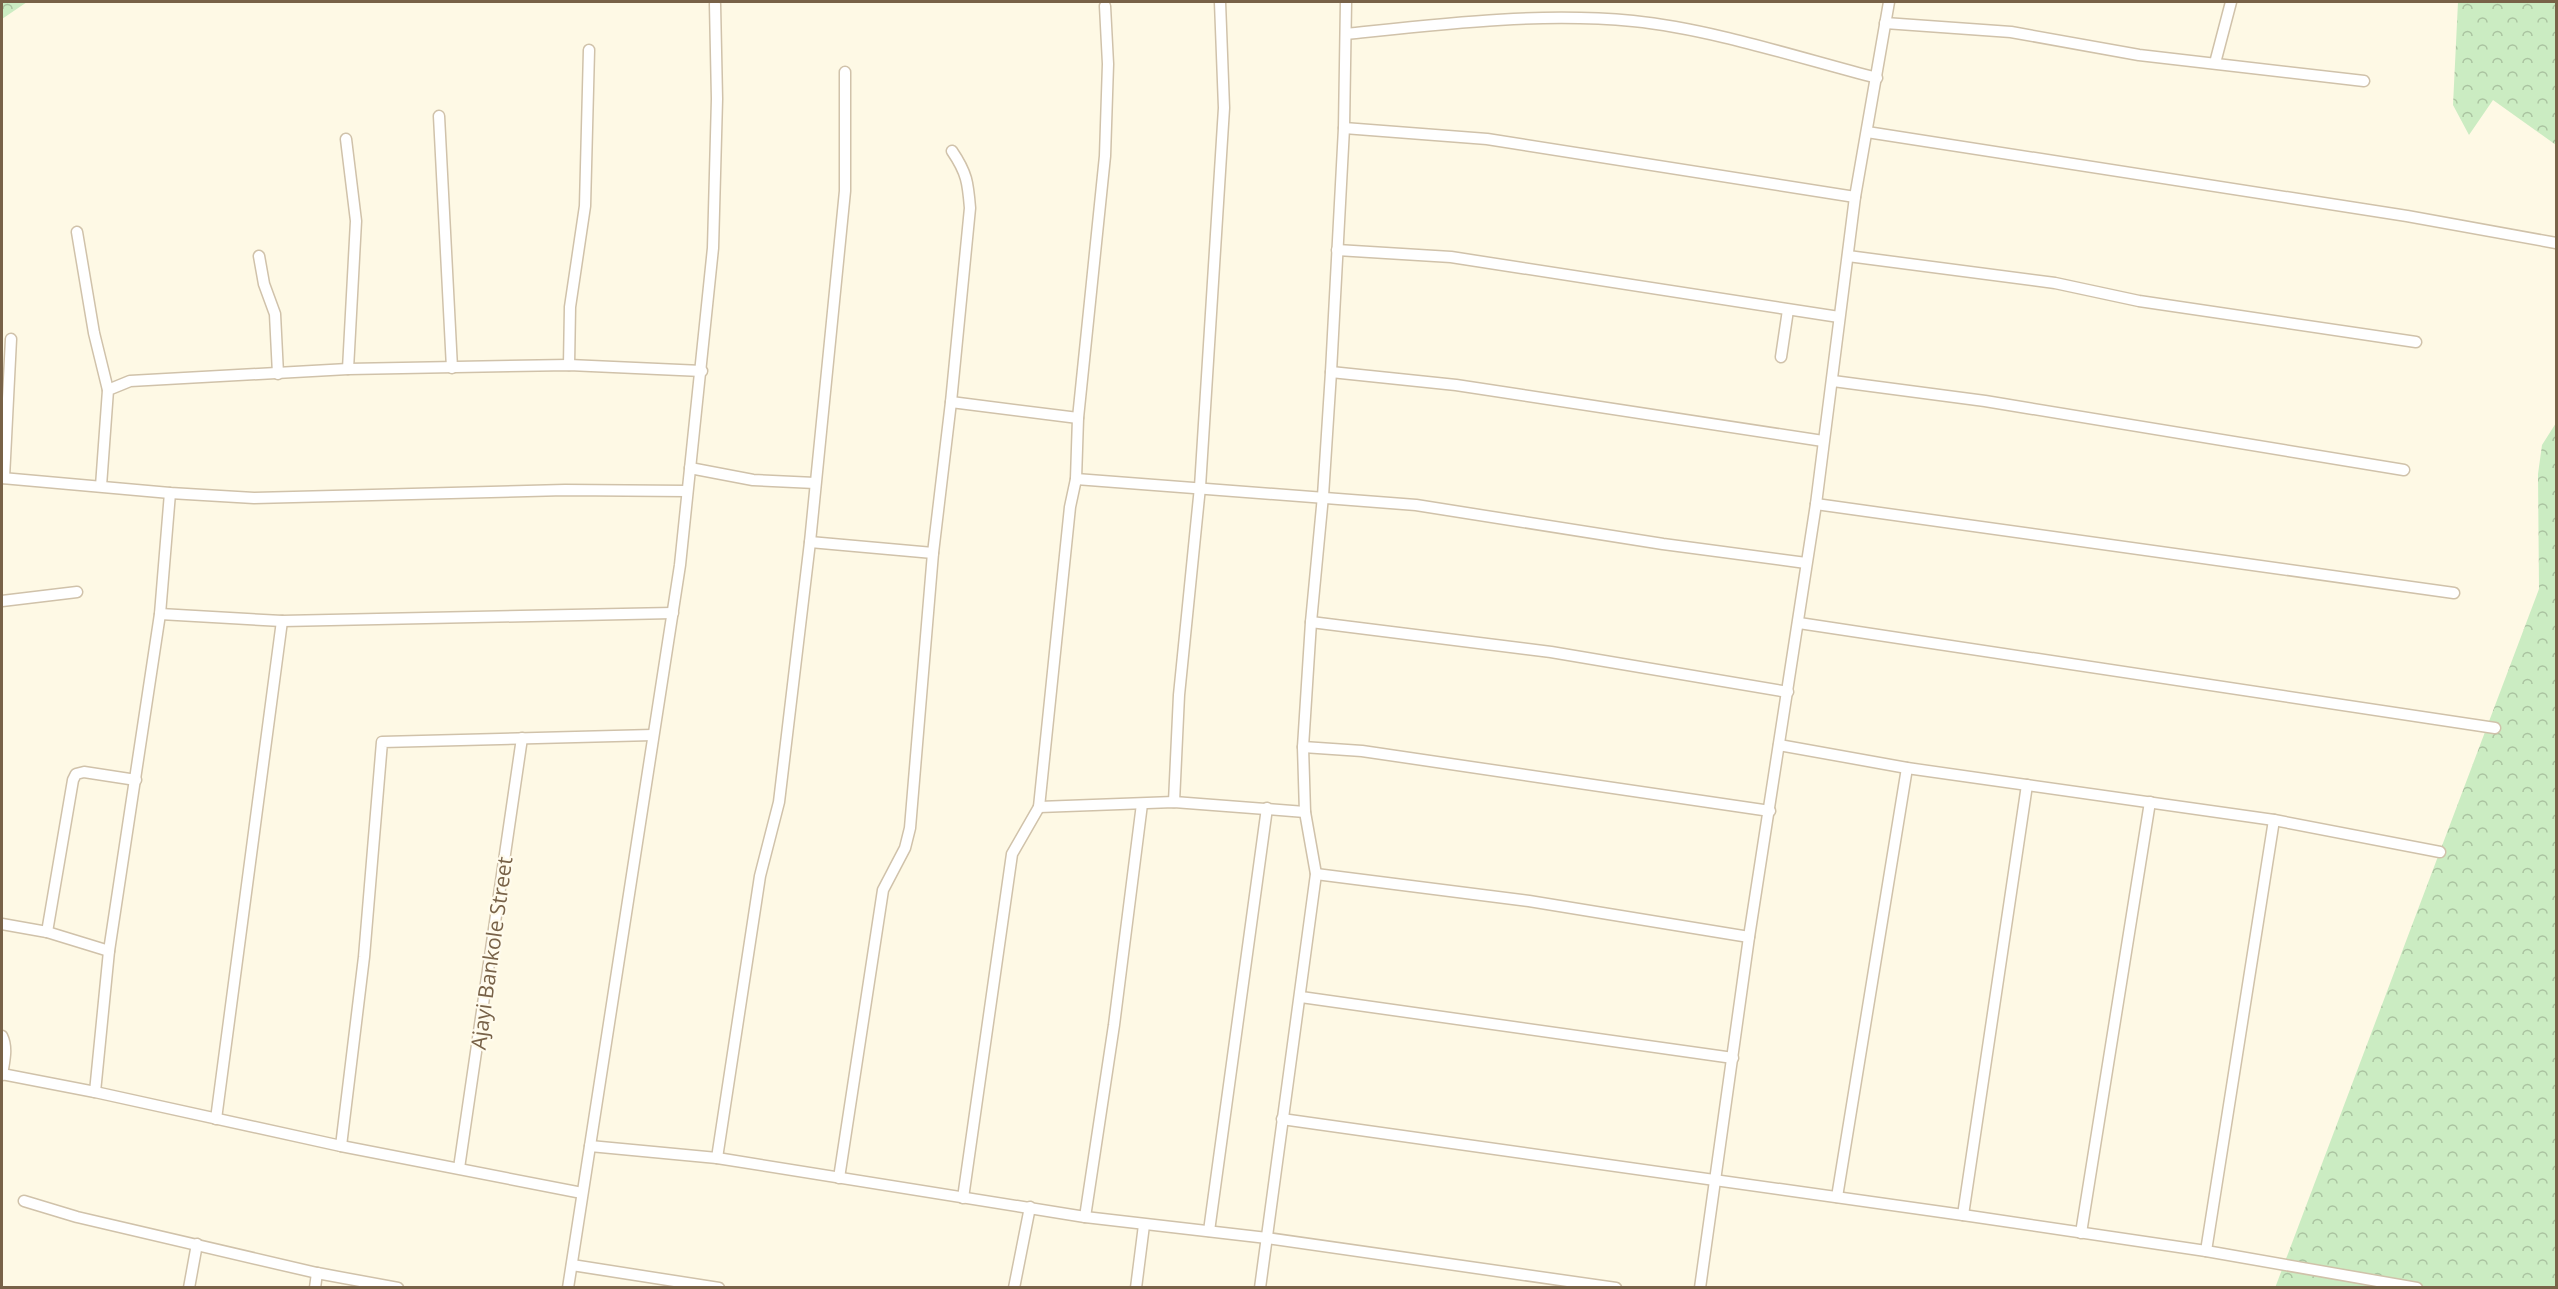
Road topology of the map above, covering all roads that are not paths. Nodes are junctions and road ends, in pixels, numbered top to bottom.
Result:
1 (1220, 2) edge
2 (1346, 2) edge
3 (1889, 2) edge
4 (2231, 2) edge
5 (715, 4) dead end
6 (1106, 6) dead end
7 (1885, 23) junction
8 (1346, 34) junction
9 (589, 50) dead end
10 (2215, 63) junction
11 (845, 72) dead end
12 (1877, 78) junction
13 (2364, 81) dead end
14 (439, 116) dead end
15 (1344, 128) junction
16 (1867, 132) junction
17 (346, 139) dead end
18 (952, 151) dead end
19 (1856, 197) junction
20 (78, 232) dead end
21 (2556, 243) edge
22 (1337, 249) junction
23 (259, 256) dead end
24 (1848, 256) junction
25 (1788, 310) junction
26 (1839, 317) junction
27 (11, 339) dead end
28 (2416, 342) dead end
29 (1781, 357) dead end
30 (569, 364) junction
31 (452, 368) junction
32 (348, 369) junction
33 (702, 370) junction
34 (1331, 372) junction
35 (278, 374) junction
36 (1833, 381) junction
37 (108, 390) junction
38 (951, 402) junction
39 (1078, 418) junction
40 (1823, 441) junction
41 (690, 468) junction
42 (2404, 470) dead end
43 (3, 478) edge
44 (1076, 479) junction
45 (815, 483) junction
46 (101, 486) junction
47 (1200, 488) junction
48 (687, 491) junction
49 (170, 493) junction
50 (1323, 496) junction
51 (1816, 504) junction
52 (810, 542) junction
53 (933, 553) junction
54 (1806, 563) junction
55 (77, 592) dead end
56 (2454, 593) dead end
57 (2, 601) edge
58 (673, 613) junction
59 (160, 614) junction
60 (282, 621) junction
61 (1311, 622) junction
62 (1799, 623) junction
63 (1788, 692) junction
64 (2495, 728) dead end
65 (653, 735) junction
66 (522, 738) junction
67 (1779, 745) junction
68 (1303, 747) junction
69 (1906, 768) junction
70 (136, 780) junction
71 (2027, 785) junction
72 (1174, 802) junction
73 (2150, 802) junction
74 (1142, 804) junction
75 (1040, 807) junction
76 (1267, 808) junction
77 (1770, 811) junction
78 (1305, 812) junction
79 (2274, 820) junction
80 (2440, 852) dead end
81 (1316, 874) junction
82 (2, 924) edge
83 (47, 932) junction
84 (1749, 937) junction
85 (109, 951) junction
86 (1301, 997) junction
87 (2, 1036) edge
88 (1733, 1058) junction
89 (2, 1075) edge
90 (95, 1092) junction
91 (216, 1119) junction
92 (1282, 1119) junction
93 (341, 1146) junction
94 (590, 1146) junction
95 (717, 1158) junction
96 (459, 1168) junction
97 (840, 1178) junction
98 (1715, 1180) junction
99 (582, 1192) junction
100 (1837, 1197) junction
101 (963, 1198) junction
102 (24, 1201) dead end
103 (1030, 1207) junction
104 (1963, 1215) junction
105 (1085, 1217) junction
106 (1144, 1225) junction
107 (1209, 1231) junction
108 (2080, 1233) junction
109 (1267, 1238) junction
110 (197, 1244) junction
111 (2206, 1251) junction
112 (572, 1265) junction
113 (317, 1273) junction
114 (189, 1287) edge
115 (315, 1287) edge
116 (398, 1287) edge
117 (568, 1287) edge
118 (719, 1287) edge
119 (1014, 1287) edge
120 (1136, 1287) edge
121 (1260, 1287) edge
122 (1616, 1287) edge
123 (1700, 1287) edge
124 (2418, 1287) edge

1 - 47 street
2 - 8 street
3 - 7 street
4 - 10 street
5 - 33 street
6 - 39 street
7 - 10 street
7 - 12 street
8 - 12 street
8 - 15 street
9 - 30 street
10 - 13 street
11 - 45 street
12 - 16 street
14 - 31 street
15 - 19 street
15 - 22 street
16 - 19 street
16 - 21 street
17 - 32 street
18 - 38 street
19 - 24 street
20 - 37 street
22 - 25 street
22 - 34 street
23 - 35 street
24 - 26 street
24 - 28 street
25 - 26 street
25 - 29 street
26 - 36 street
27 - 43 street
30 - 31 street
30 - 33 street
31 - 32 street
32 - 35 street
33 - 41 street
34 - 40 street
34 - 50 street
35 - 37 street
36 - 40 street
36 - 42 street
37 - 46 street
38 - 39 street
38 - 53 street
39 - 44 street
40 - 51 street
41 - 45 street
41 - 48 street
43 - 46 street
44 - 47 street
44 - 75 street
45 - 52 street
46 - 49 street
47 - 50 street
47 - 72 street
48 - 49 street
48 - 58 street
49 - 59 street
50 - 54 street
50 - 61 street
51 - 54 street
51 - 56 street
52 - 53 street
52 - 95 street
53 - 97 street
54 - 62 street
55 - 57 street
58 - 60 street
58 - 65 street
59 - 60 street
59 - 70 street
60 - 91 street
61 - 63 street
61 - 68 street
62 - 63 street
62 - 64 street
63 - 67 street
65 - 66 street
65 - 94 street
66 - 93 street
66 - 96 street, Ajayi Bankole Street
67 - 69 street
67 - 77 street
68 - 77 street
68 - 78 street
69 - 71 street
69 - 100 street
70 - 83 street
70 - 85 street
71 - 73 street
71 - 104 street
72 - 74 street
72 - 76 street
73 - 79 street
73 - 108 street
74 - 75 street
74 - 105 street
75 - 101 street
76 - 78 street
76 - 107 street
77 - 84 street
78 - 81 street
79 - 80 street
79 - 111 street
81 - 84 street
81 - 86 street
82 - 83 street
83 - 85 street
84 - 88 street
85 - 90 street
86 - 88 street
86 - 92 street
87 - 89 street
88 - 98 street
89 - 90 street
90 - 91 street
91 - 93 street
92 - 98 street
92 - 109 street
93 - 96 street
94 - 95 street
94 - 99 street
95 - 97 street
96 - 99 street
97 - 101 street
98 - 100 street
98 - 123 street
99 - 112 street
100 - 104 street
101 - 103 street
102 - 110 street
103 - 105 street
103 - 119 street
104 - 108 street
105 - 106 street
106 - 107 street
106 - 120 street
107 - 109 street
108 - 111 street
109 - 121 street
109 - 122 street
110 - 113 street
110 - 114 street
111 - 124 street
112 - 117 street
112 - 118 street
113 - 115 street
113 - 116 street

